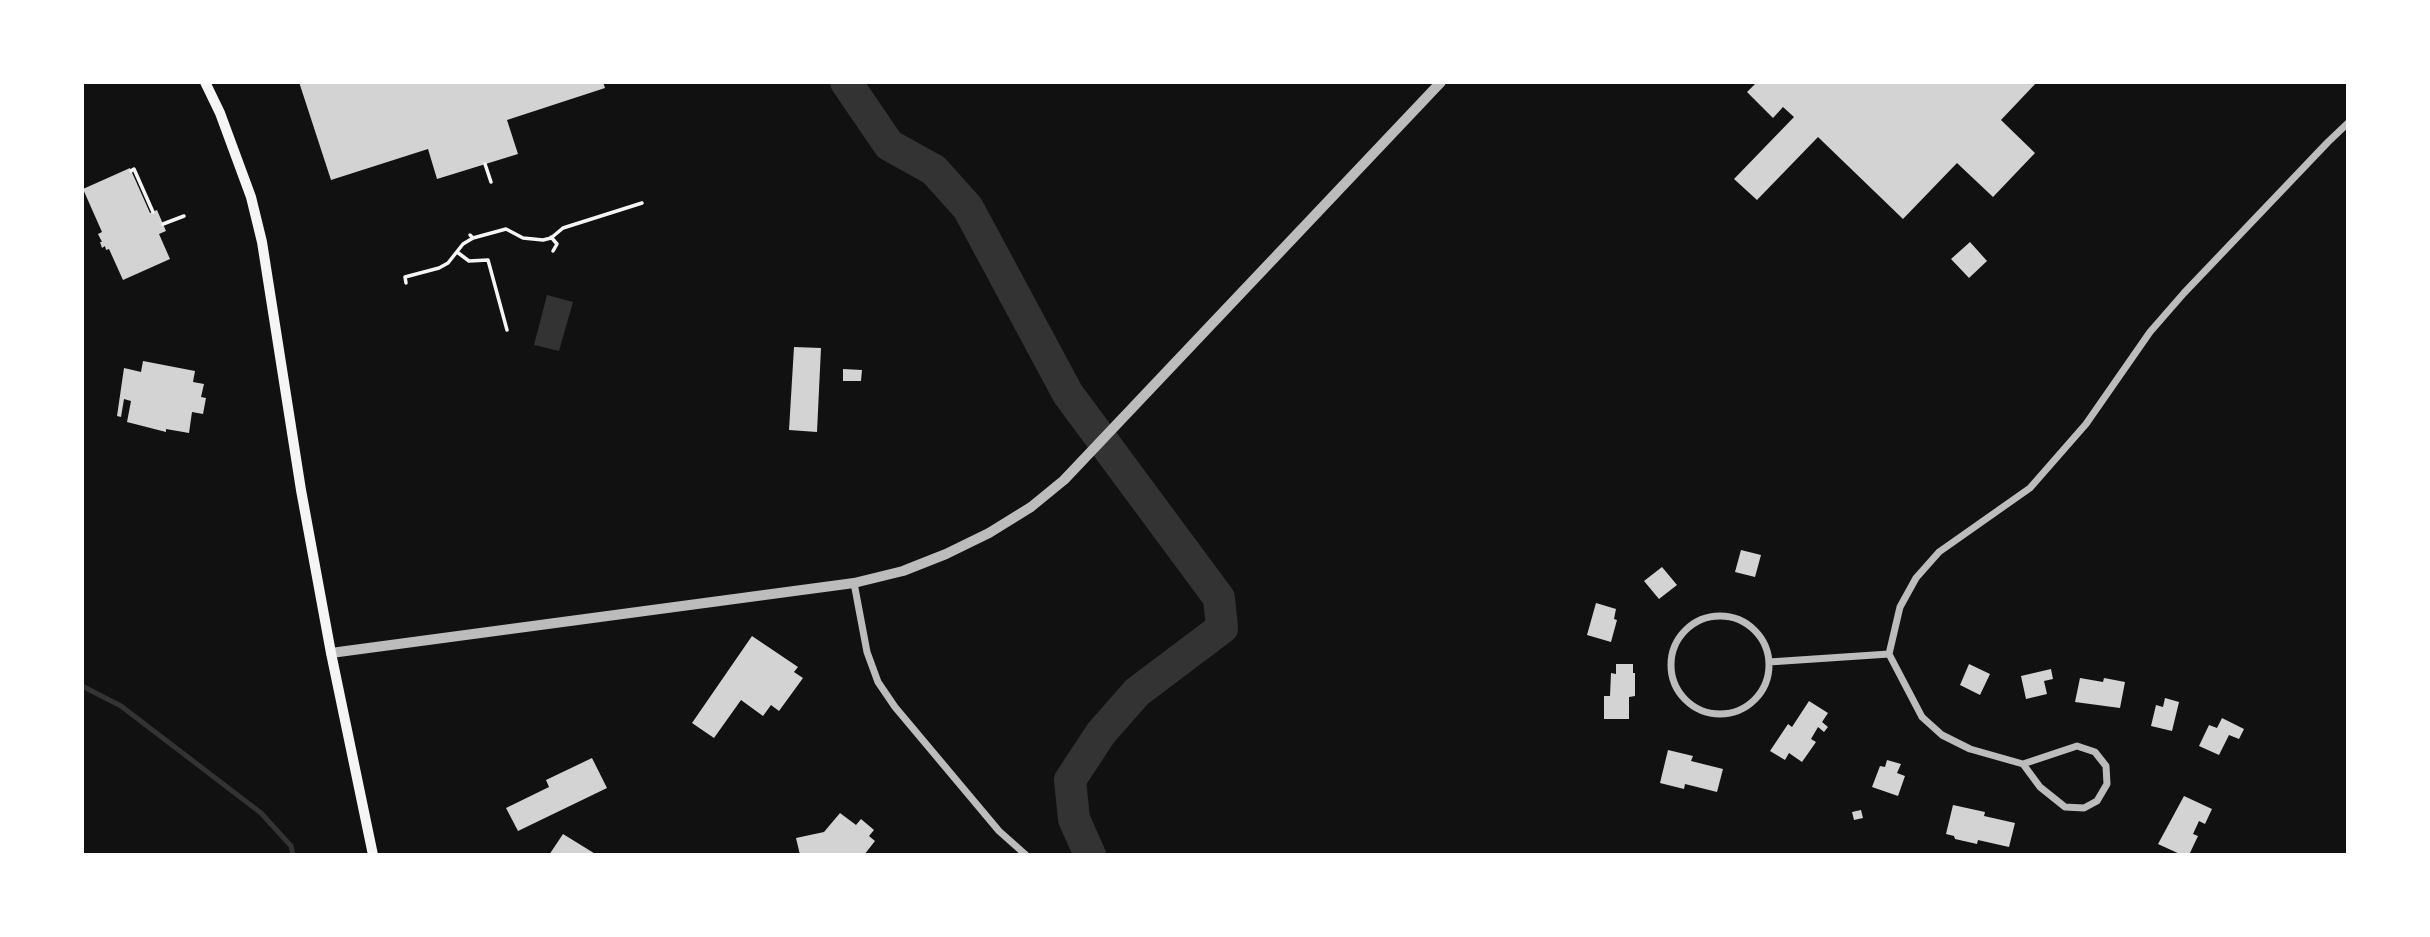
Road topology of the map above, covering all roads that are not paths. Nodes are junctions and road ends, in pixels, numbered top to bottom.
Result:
1 (205, 82) edge
2 (1441, 82) edge
3 (2348, 123) edge
4 (854, 583) junction
5 (331, 653) junction
6 (1889, 654) junction
7 (1769, 662) junction
8 (2024, 764) junction
9 (373, 855) edge
10 (1026, 855) edge

1 - 5 main road
2 - 4 street
3 - 6 street
4 - 5 street
4 - 10 street
5 - 9 main road
6 - 7 street
6 - 8 street
7 - 7 street
8 - 8 street

